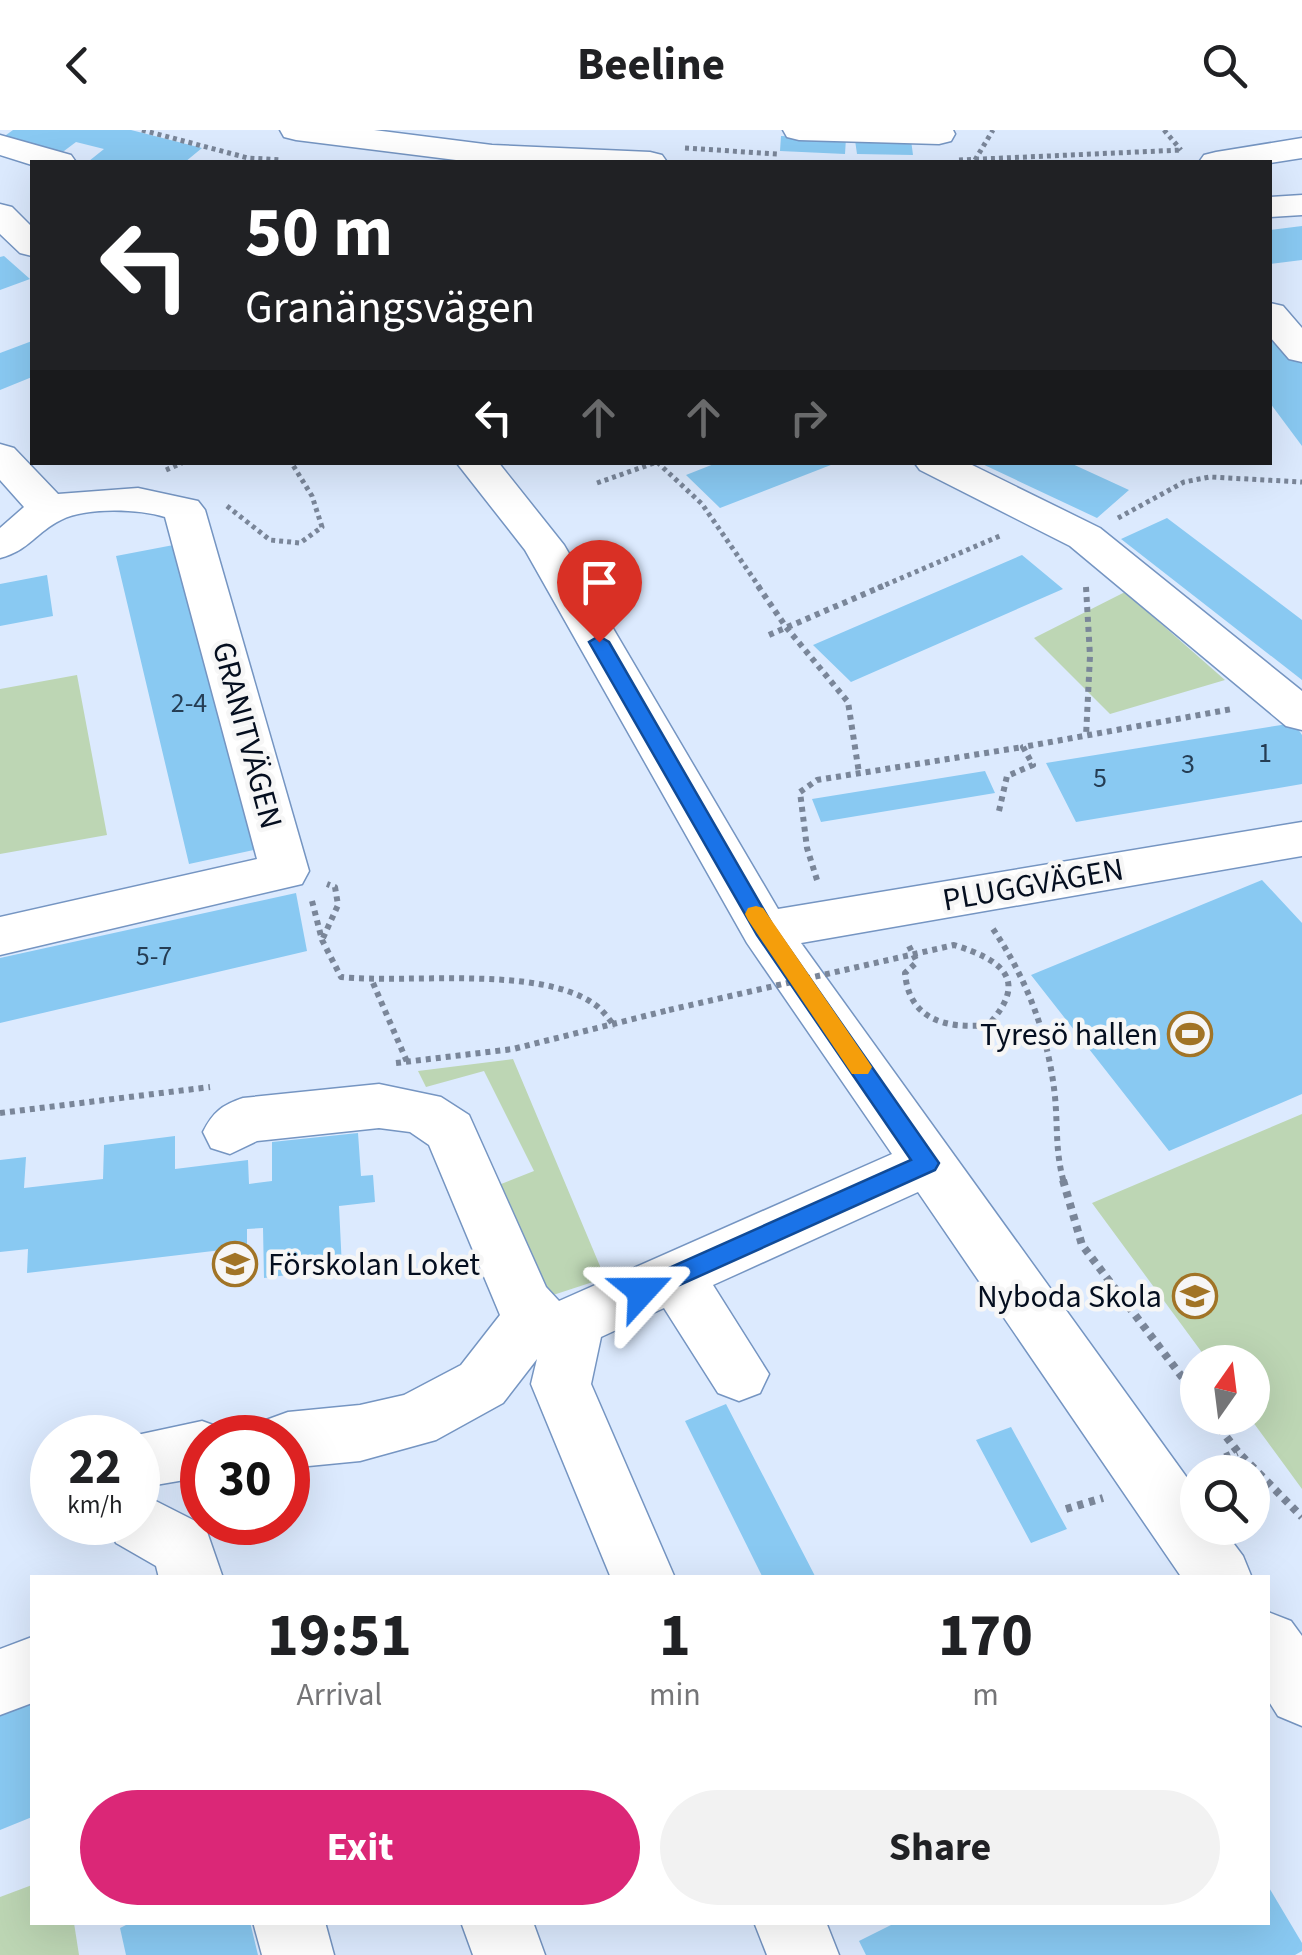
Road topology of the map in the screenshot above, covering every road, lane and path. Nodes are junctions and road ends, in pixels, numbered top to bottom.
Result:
1 (142, 130) edge
2 (799, 130) edge
3 (992, 130) edge
4 (1164, 130) edge
5 (846, 132) edge
6 (938, 134) dead end
7 (339, 143) edge
8 (0, 145) edge
9 (294, 145) edge
10 (1302, 148) edge
11 (1181, 150) dead end
12 (1302, 159) edge
13 (53, 160) edge
14 (605, 160) edge
15 (975, 160) edge
16 (1229, 160) edge
17 (1272, 160) edge
18 (1302, 206) edge
19 (1272, 207) edge
20 (0, 214) edge
21 (30, 244) edge
22 (1272, 316) edge
23 (1302, 351) edge
24 (0, 456) edge
25 (176, 465) edge
26 (478, 465) edge
27 (648, 465) edge
28 (660, 465) edge
29 (940, 465) edge
30 (168, 468) dead end
31 (1302, 482) edge
32 (597, 483) dead end
33 (49, 509) junction
34 (1038, 516) junction
35 (1086, 540) junction
36 (0, 545) edge
37 (786, 627) junction
38 (768, 635) dead end
39 (1292, 708) edge
40 (1086, 736) junction
41 (1023, 747) junction
42 (858, 773) junction
43 (999, 811) dead end
44 (1302, 839) edge
45 (819, 885) dead end
46 (308, 888) dead end
47 (971, 894) junction
48 (764, 930) junction
49 (0, 936) edge
50 (917, 962) dead end
51 (373, 983) junction
52 (669, 1010) dead end
53 (615, 1026) dead end
54 (422, 1112) junction
55 (230, 1132) dead end
56 (927, 1163) junction
57 (675, 1276) junction
58 (552, 1333) junction
59 (739, 1374) dead end
60 (1180, 1374) edge
61 (1225, 1435) edge
62 (310, 1438) edge
63 (1238, 1452) junction
64 (1231, 1455) edge
65 (1107, 1496) dead end
66 (1066, 1510) dead end
67 (1302, 1516) edge
68 (160, 1534) edge
69 (190, 1575) edge
70 (642, 1575) edge
71 (1218, 1575) edge
72 (1270, 1647) edge
73 (30, 1671) edge
74 (0, 1682) edge
75 (1302, 1693) edge
76 (290, 1925) edge
77 (499, 1925) edge
78 (791, 1925) edge
79 (298, 1955) edge
80 (509, 1955) edge
81 (804, 1955) edge

1 - 9 path
2 - 5 street
3 - 15 path
4 - 11 path
5 - 6 street
7 - 9 street
7 - 14 street
8 - 13 street
10 - 16 street
12 - 17 street
18 - 19 street
20 - 21 street
22 - 23 street
24 - 33 street
25 - 30 path
26 - 48 street
27 - 32 path
28 - 37 path
29 - 34 street
31 - 35 path
33 - 36 street
33 - 49 street, GRANITVÄGEN
34 - 35 street
34 - 37 path
35 - 39 street
35 - 40 path
37 - 38 path
37 - 42 path
39 - 40 path
40 - 41 path
41 - 42 path
41 - 43 path
42 - 45 path
44 - 47 street, PLUGGVÄGEN
46 - 51 path
47 - 48 street, PLUGGVÄGEN
47 - 60 path
48 - 56 street
50 - 52 path, bridge
51 - 53 path
51 - 54 path
54 - 55 street
54 - 58 street
56 - 57 street
56 - 71 street
57 - 58 street
57 - 59 street
58 - 62 street
58 - 70 street
61 - 63 path
63 - 64 path
63 - 67 path
65 - 66 path
68 - 69 street
72 - 75 street
73 - 74 street
76 - 79 street
77 - 80 street
78 - 81 street

